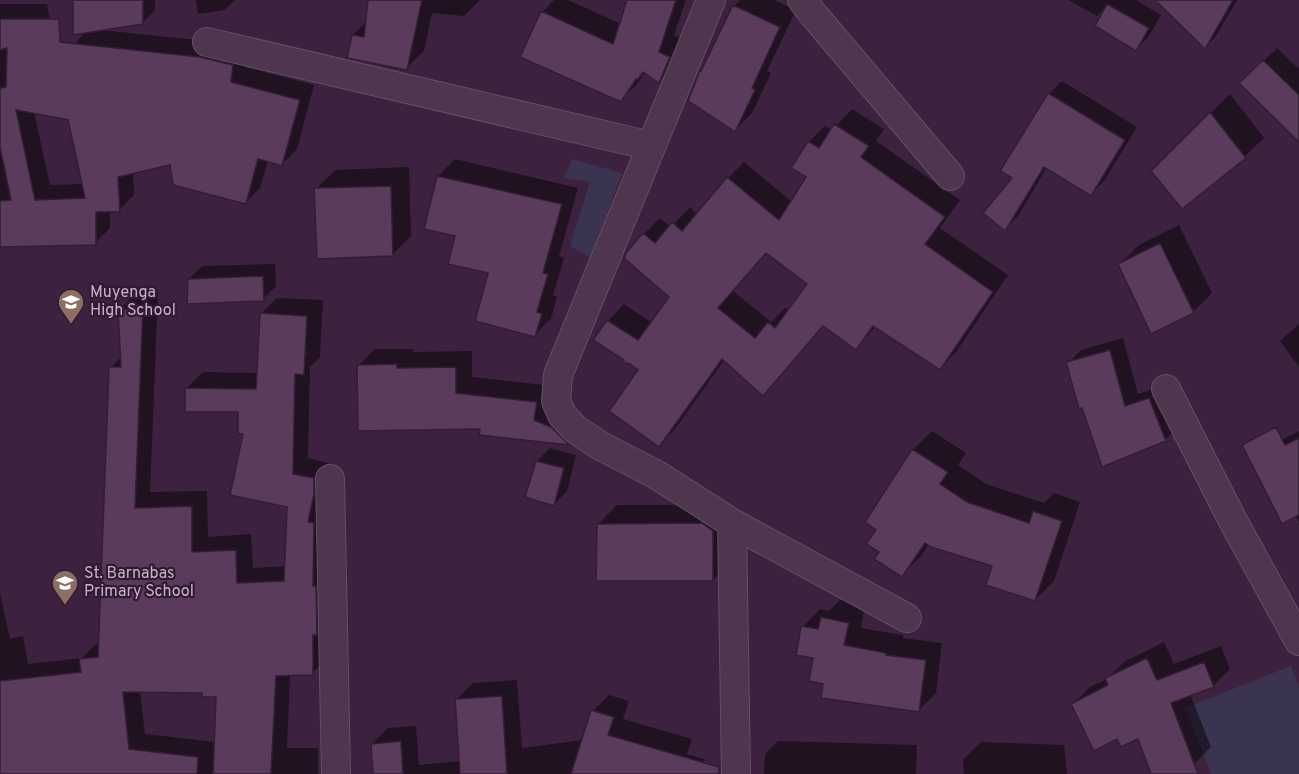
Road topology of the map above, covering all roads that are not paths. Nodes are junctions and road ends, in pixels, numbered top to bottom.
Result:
1 (711, 0) edge
2 (802, 0) edge
3 (207, 42) dead end
4 (651, 146) junction
5 (950, 176) dead end
6 (1166, 389) dead end
7 (330, 479) dead end
8 (732, 523) junction
9 (907, 618) dead end
10 (1299, 641) edge
11 (336, 774) edge
12 (736, 774) edge

1 - 4 street
2 - 5 street
3 - 4 street
4 - 8 street
6 - 10 street
7 - 11 street
8 - 9 street
8 - 12 street

